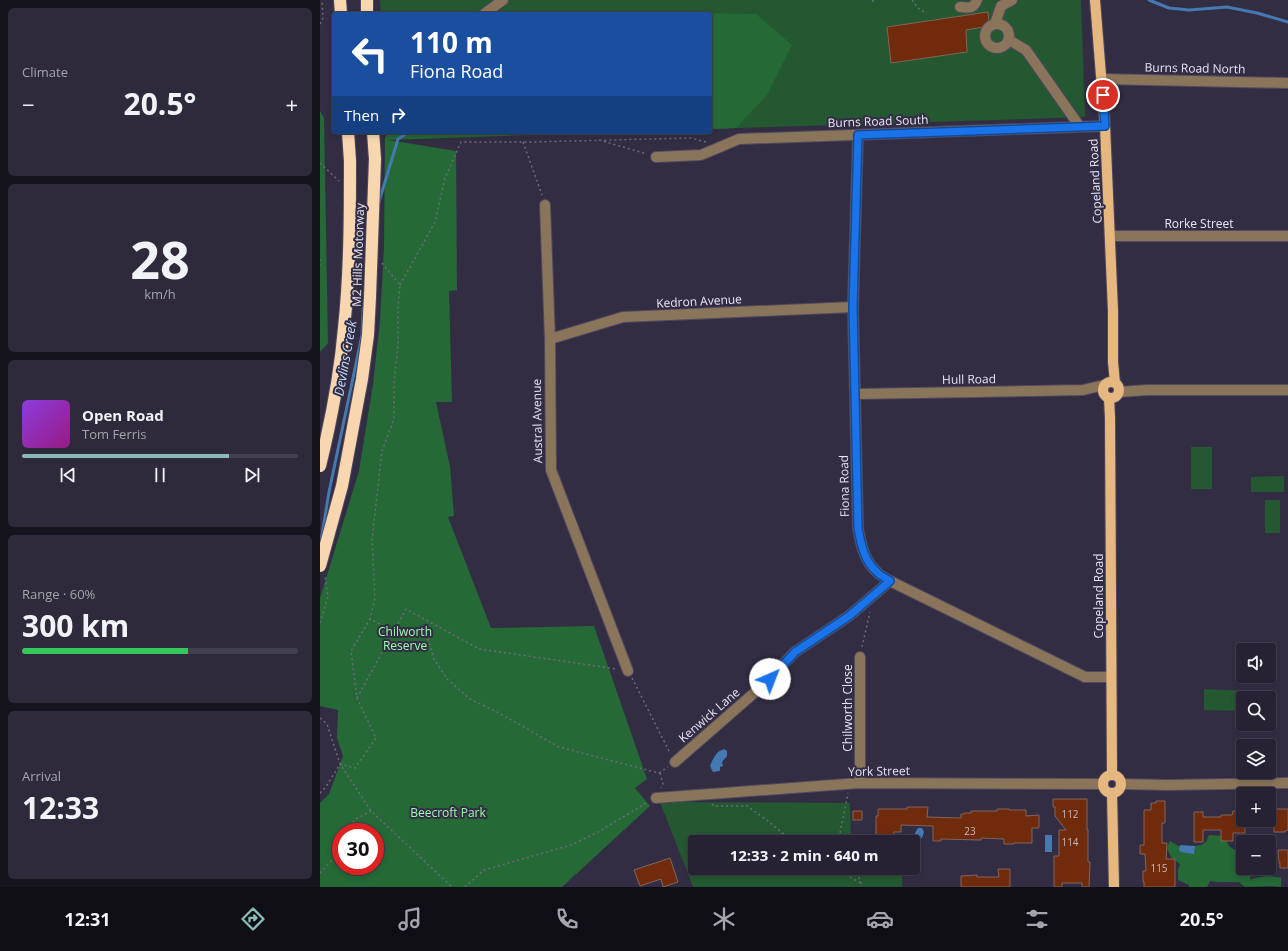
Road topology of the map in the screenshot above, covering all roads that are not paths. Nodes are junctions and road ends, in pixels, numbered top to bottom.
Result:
1 (340, 0) edge
2 (366, 0) edge
3 (503, 0) edge
4 (977, 0) edge
5 (1012, 0) edge
6 (1095, 0) edge
7 (998, 3) edge
8 (960, 7) dead end
9 (341, 12) edge
10 (367, 12) edge
11 (487, 12) edge
12 (996, 24) junction
13 (1008, 40) junction
14 (1102, 79) junction
15 (1288, 83) edge
16 (1105, 126) junction
17 (1080, 127) junction
18 (348, 134) edge
19 (373, 134) edge
20 (858, 135) junction
21 (656, 157) road end
22 (545, 205) road end
23 (1111, 236) junction
24 (1288, 236) edge
25 (853, 307) junction
26 (550, 339) junction
27 (1111, 390) junction
28 (1288, 390) edge
29 (855, 394) junction
30 (320, 466) edge
31 (322, 570) edge
32 (890, 581) junction
33 (860, 657) road end
34 (628, 671) road end
35 (1112, 677) junction
36 (675, 762) road end
37 (1112, 775) junction
38 (860, 783) junction
39 (1288, 783) edge
40 (1103, 784) junction
41 (1121, 784) junction
42 (1112, 793) junction
43 (656, 798) road end
44 (1114, 887) edge

1 - 9 highway
2 - 10 highway
3 - 11 street
4 - 8 street
5 - 7 street
6 - 14 main road, Copeland Road
7 - 12 street
12 - 13 street
12 - 13 street
13 - 17 street
14 - 15 street, Burns Road North
14 - 16 main road, Copeland Road
16 - 17 street, Burns Road South
16 - 23 main road, Copeland Road
17 - 20 street, Burns Road South
18 - 30 highway, M2 Hills Motorway, bridge
19 - 31 highway, M2 Hills Motorway, bridge
20 - 21 street, Burns Road South
20 - 25 street, Fiona Road
22 - 26 street, Austral Avenue
23 - 24 street, Rorke Street
23 - 27 main road, Copeland Road
25 - 26 street, Kedron Avenue
25 - 29 street, Fiona Road
26 - 34 street, Austral Avenue
27 - 28 street, Hull Road
27 - 29 street, Hull Road
27 - 35 main road, Copeland Road
29 - 32 street, Fiona Road
32 - 35 street, Fiona Road
32 - 36 street, Kenwick Lane
33 - 38 street, Chilworth Close
35 - 37 main road, Copeland Road
37 - 40 main road
37 - 41 main road
38 - 40 street, York Street
38 - 43 street, York Street
39 - 41 street
40 - 42 main road
41 - 42 main road
42 - 44 main road

